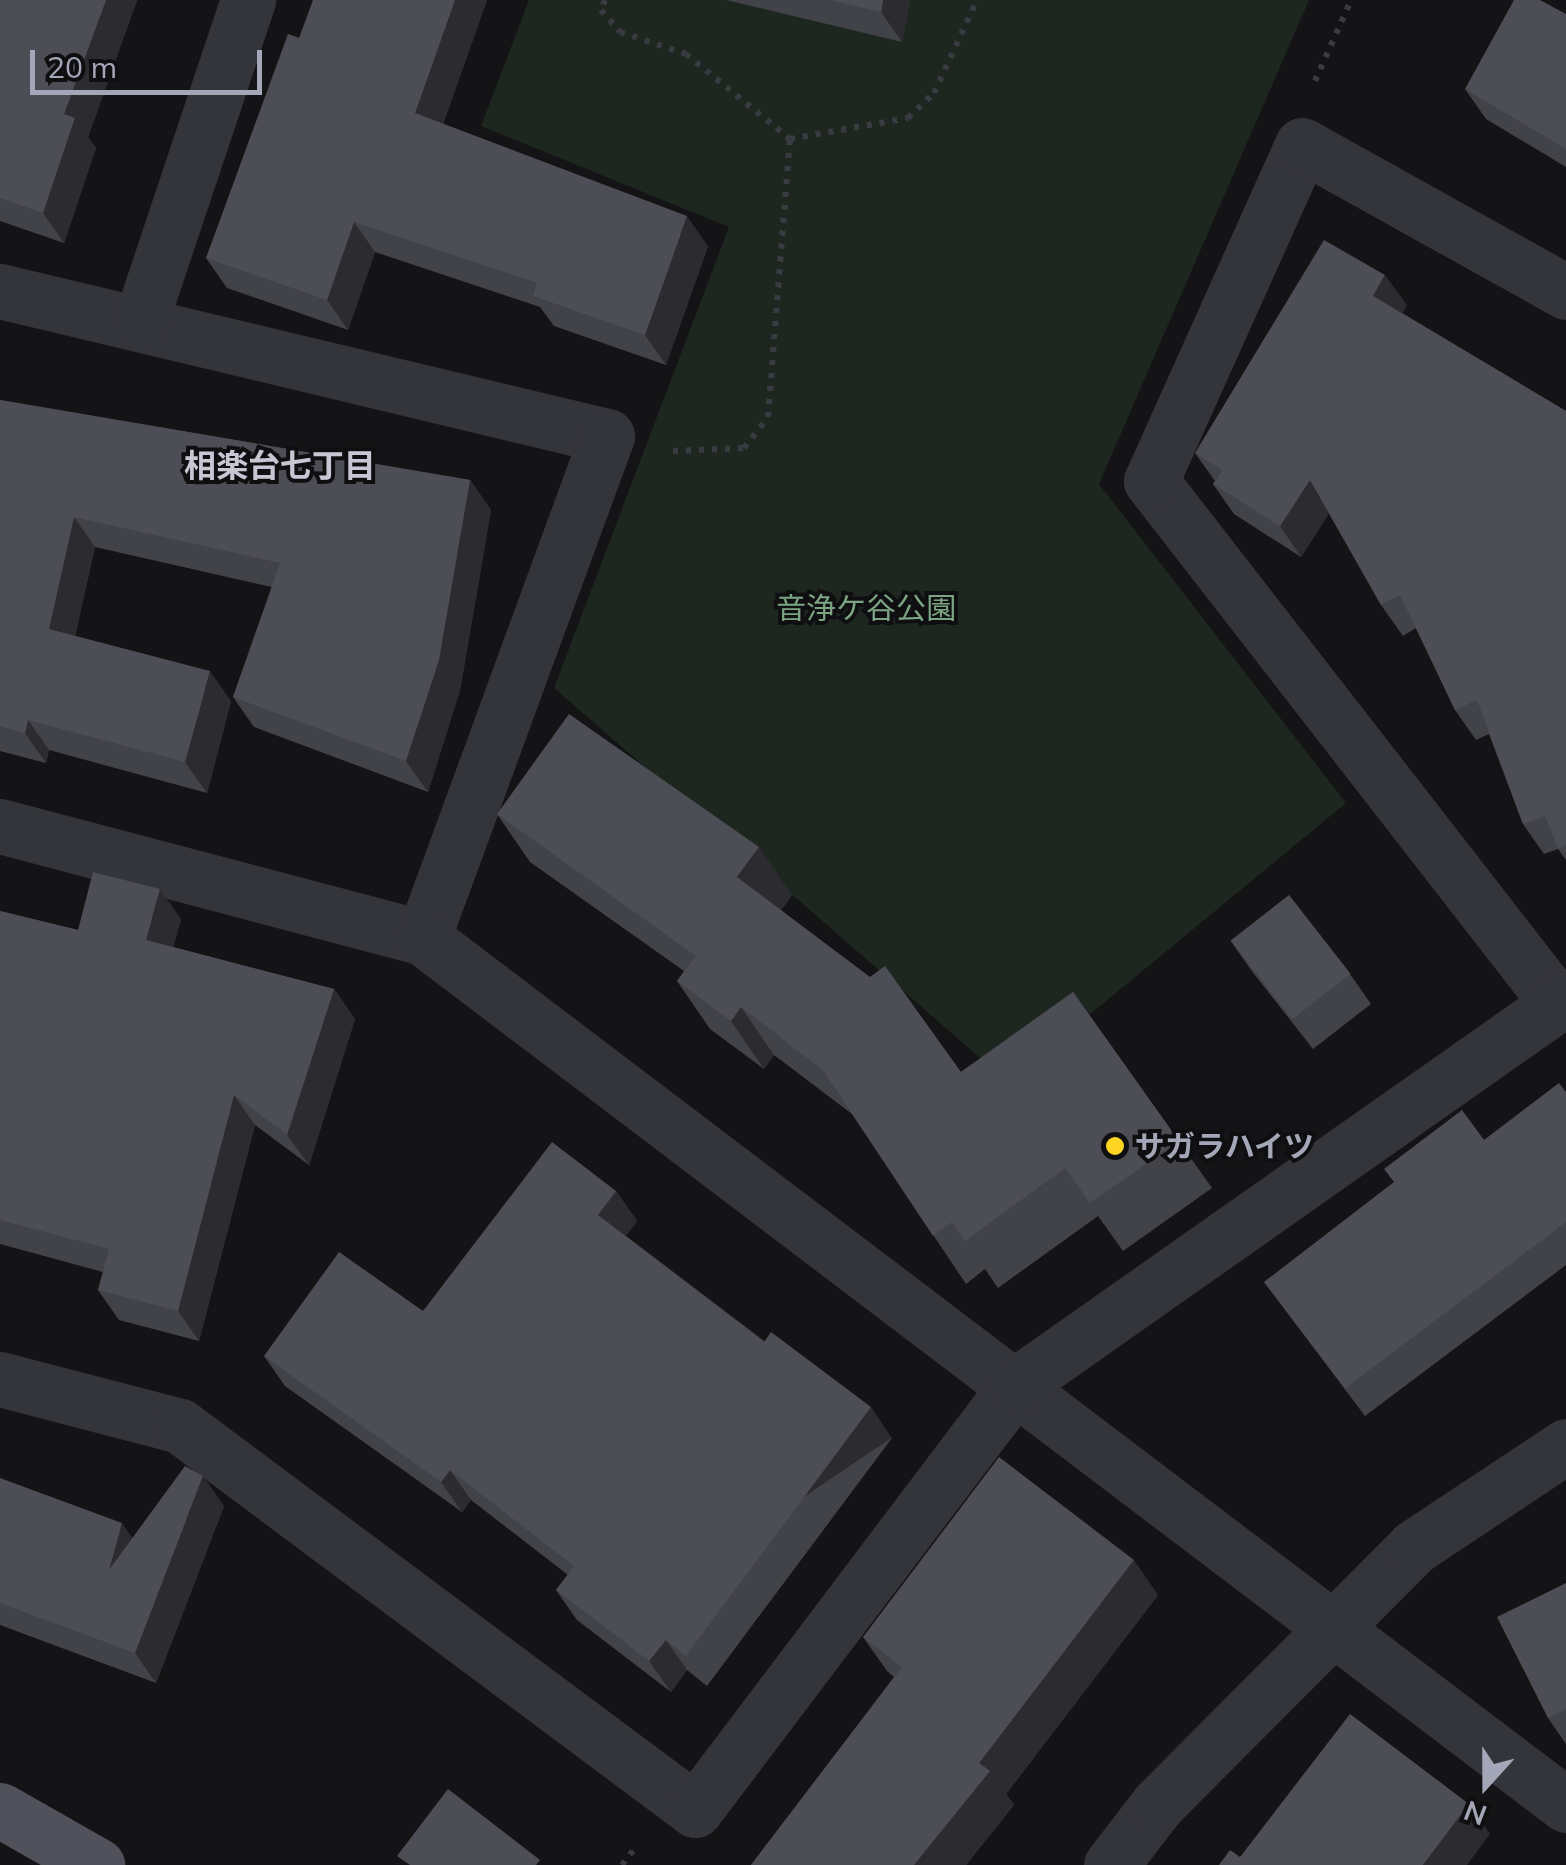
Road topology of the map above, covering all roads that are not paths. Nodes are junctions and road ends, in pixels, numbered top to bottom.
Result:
1 (248, 0) edge
2 (0, 291) edge
3 (1566, 292) edge
4 (140, 323) junction
5 (0, 826) edge
6 (423, 938) junction
7 (1561, 1000) edge
8 (0, 1379) edge
9 (1018, 1384) junction
10 (1566, 1446) edge
11 (1329, 1624) junction
12 (1566, 1805) edge
13 (0, 1810) edge
14 (97, 1865) edge
15 (1110, 1865) edge

1 - 4 street
2 - 4 street
3 - 7 street
4 - 6 street
5 - 6 street
6 - 9 street
7 - 9 street
8 - 9 street
9 - 11 street
10 - 11 street
11 - 12 street
11 - 15 street
13 - 14 main road

